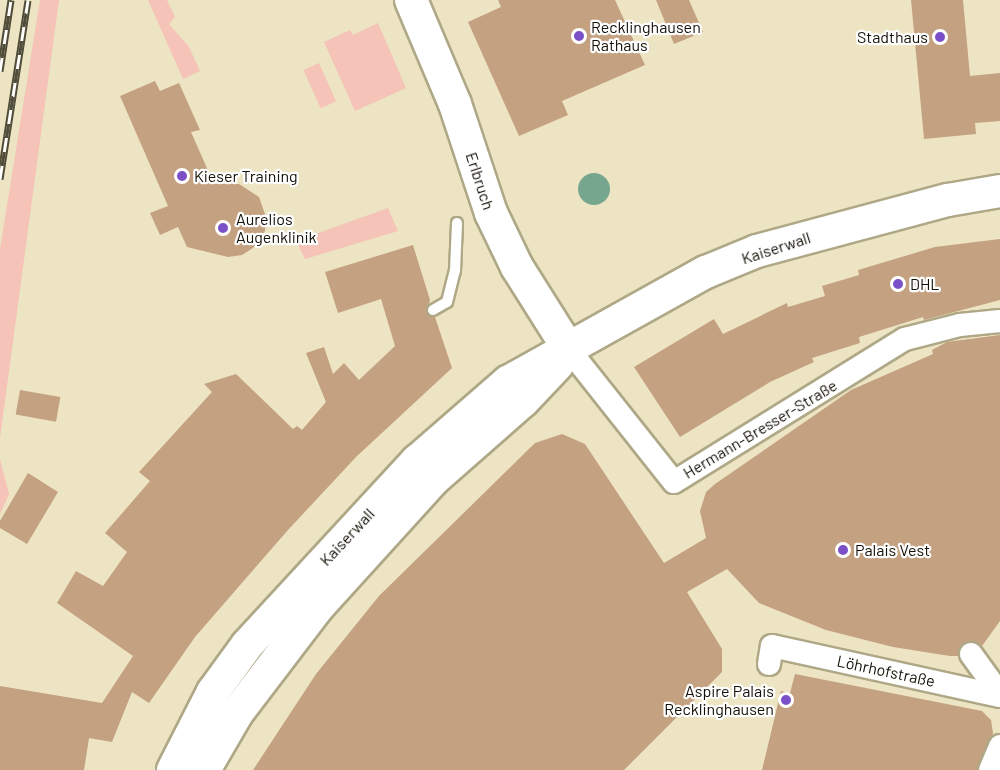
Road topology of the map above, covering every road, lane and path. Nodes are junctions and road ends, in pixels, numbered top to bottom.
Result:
1 (411, 0) edge
2 (1000, 191) edge
3 (458, 223) dead end
4 (433, 310) dead end
5 (1000, 321) edge
6 (570, 351) junction
7 (971, 654) dead end
8 (771, 655) dead end
9 (1000, 695) edge
10 (1000, 746) edge
11 (173, 770) edge
12 (204, 770) edge
13 (990, 770) edge

1 - 6 main road, Erlbruch
2 - 6 main road, Kaiserwall
3 - 4 lane
5 - 6 street, Hermann-Bresser-Straße
6 - 11 main road, Kaiserwall
6 - 12 main road, Kaiserwall
7 - 9 street, Löhrhofstraße
8 - 9 street, Löhrhofstraße
10 - 13 street

